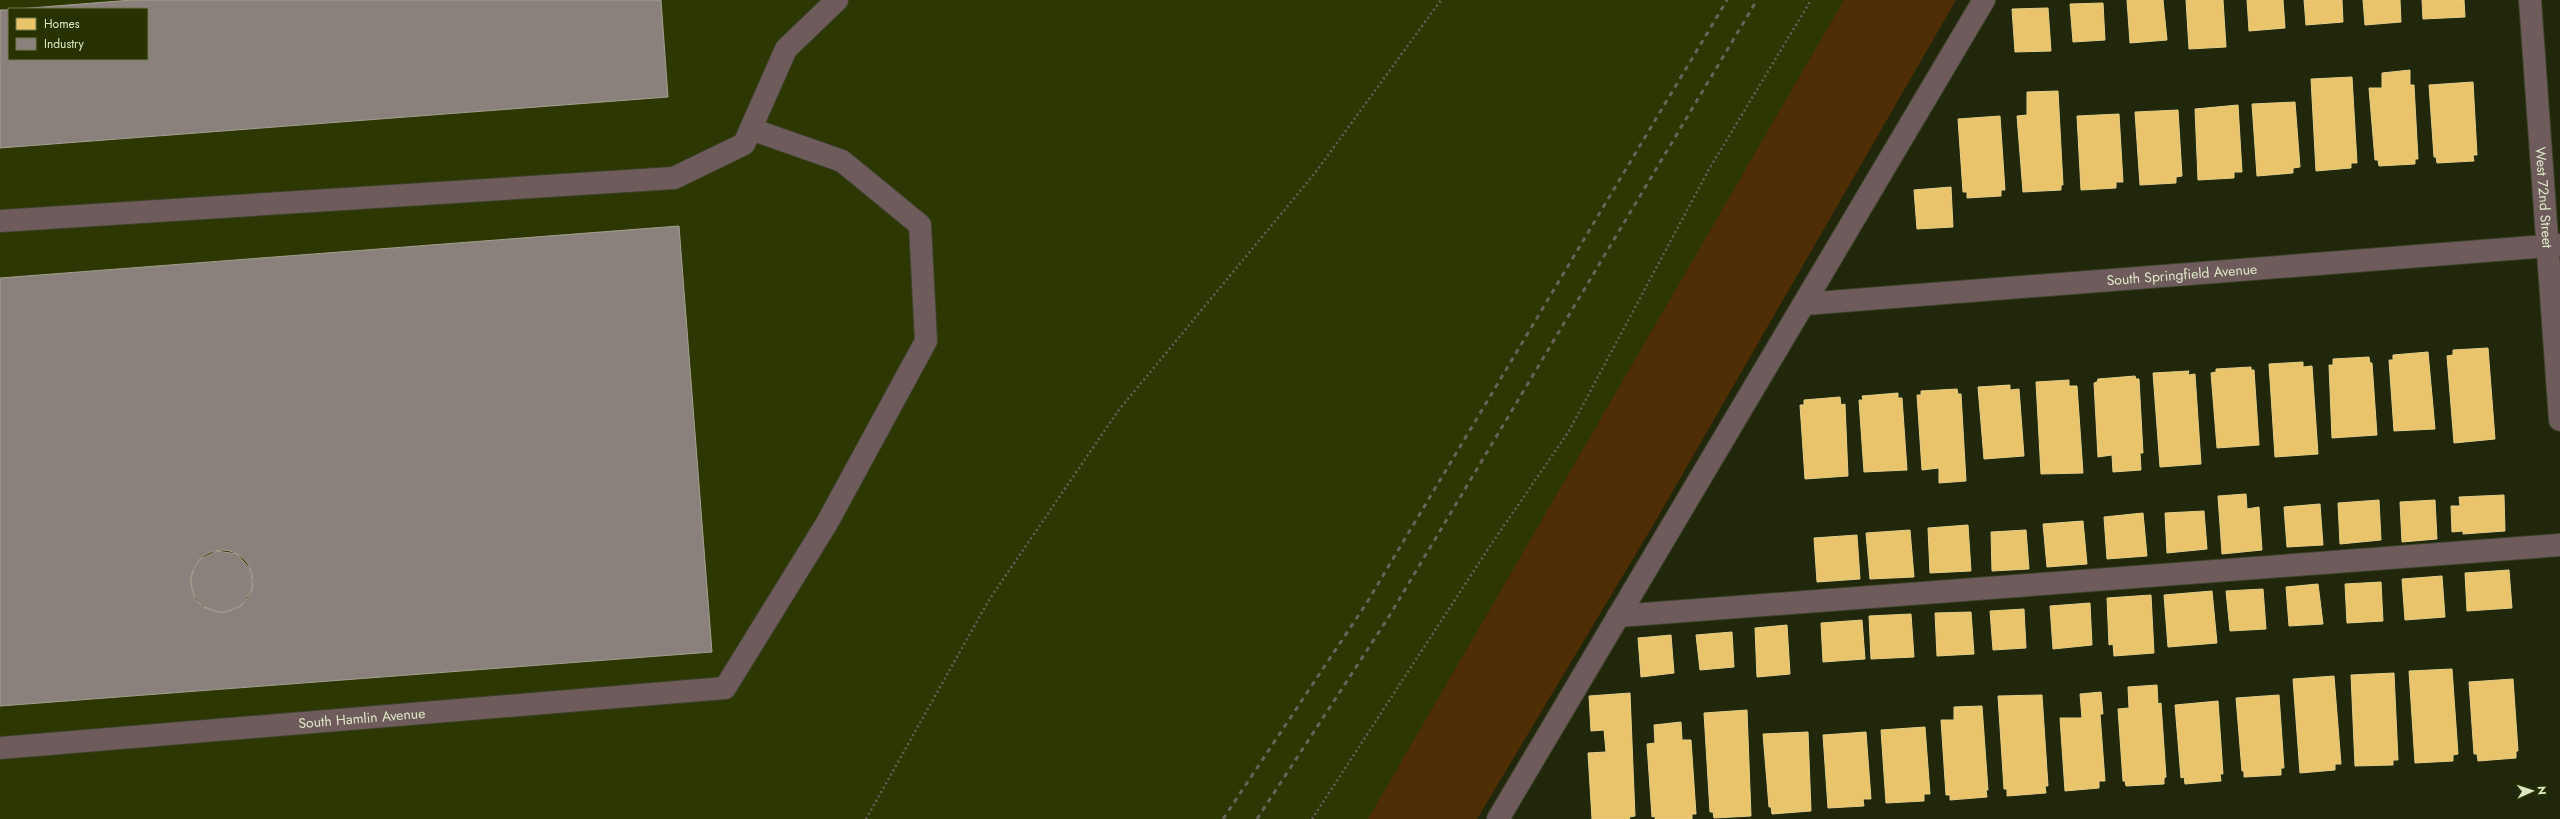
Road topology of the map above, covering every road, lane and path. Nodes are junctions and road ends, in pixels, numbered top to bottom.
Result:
1 (837, 0) edge
2 (1441, 0) edge
3 (1811, 0) edge
4 (1984, 0) edge
5 (2530, 0) edge
6 (751, 129) junction
7 (0, 221) edge
8 (2554, 246) edge
9 (1804, 304) junction
10 (2560, 420) edge
11 (2560, 545) edge
12 (1618, 616) junction
13 (0, 748) edge
14 (866, 819) edge
15 (1312, 819) edge
16 (1498, 819) edge

1 - 6 street
2 - 14 path
3 - 15 path
4 - 9 street
5 - 8 street, West 72nd Street
6 - 7 street
6 - 13 street, South Hamlin Avenue
8 - 9 street, South Springfield Avenue
8 - 10 street, West 72nd Street
9 - 12 street
11 - 12 street
12 - 16 street

